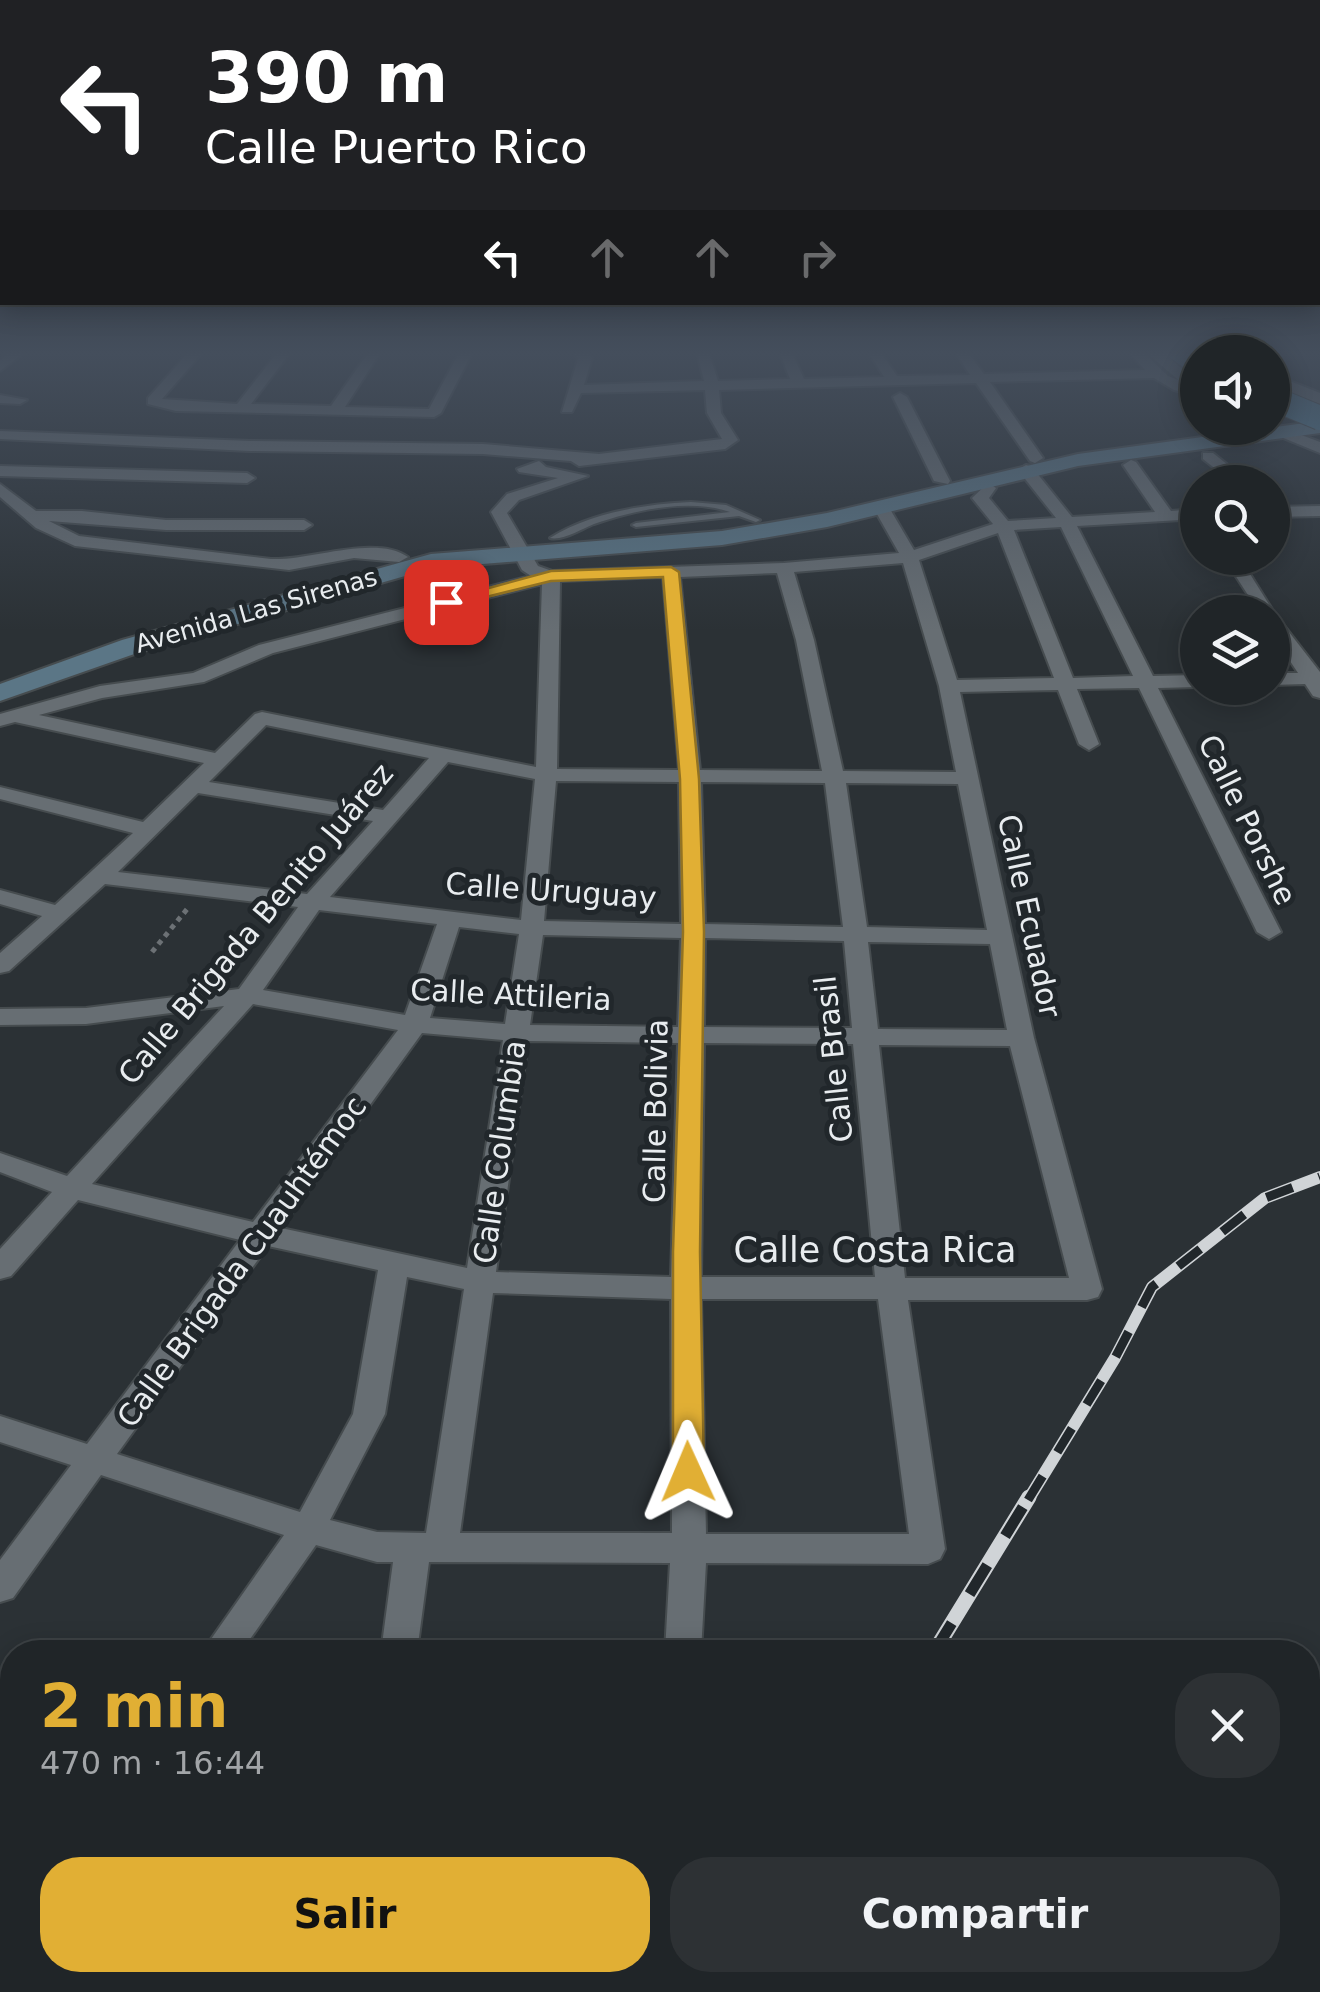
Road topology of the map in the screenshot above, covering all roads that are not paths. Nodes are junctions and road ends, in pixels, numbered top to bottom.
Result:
1 (249, 446) edge
2 (720, 446) edge
3 (925, 446) edge
4 (1017, 446) edge
5 (1170, 446) edge
6 (1191, 446) edge
7 (594, 458) junction
8 (1131, 466) dead end
9 (0, 471) edge
10 (1033, 472) junction
11 (247, 478) dead end
12 (942, 481) junction
13 (984, 486) junction
14 (0, 488) edge
15 (880, 507) junction
16 (1290, 510) edge
17 (1320, 511) edge
18 (627, 512) junction
19 (1180, 515) edge
20 (34, 516) junction
21 (1166, 516) junction
22 (747, 517) junction
23 (1066, 520) junction
24 (304, 525) dead end
25 (1004, 526) junction
26 (639, 529) junction
27 (554, 538) junction
28 (517, 547) junction
29 (910, 556) junction
30 (399, 557) junction
31 (784, 568) junction
32 (671, 572) junction
33 (551, 576) junction
34 (1290, 645) edge
35 (0, 677) edge
36 (1290, 681) edge
37 (1180, 682) edge
38 (1146, 683) junction
39 (1317, 683) edge
40 (1068, 685) junction
41 (949, 686) junction
42 (4, 709) edge
43 (1089, 744) dead end
44 (442, 756) junction
45 (220, 760) junction
46 (546, 775) junction
47 (834, 778) junction
48 (968, 778) junction
49 (690, 779) junction
50 (193, 786) junction
51 (0, 792) edge
52 (388, 817) junction
53 (149, 830) junction
54 (100, 877) junction
55 (0, 897) edge
56 (314, 901) junction
57 (59, 913) junction
58 (450, 918) junction
59 (532, 928) junction
60 (694, 932) junction
61 (1269, 932) dead end
62 (853, 933) junction
63 (1000, 936) junction
64 (0, 966) edge
65 (247, 995) junction
66 (0, 1017) edge
67 (415, 1025) junction
68 (517, 1033) junction
69 (689, 1034) junction
70 (865, 1035) junction
71 (1021, 1038) junction
72 (0, 1162) edge
73 (70, 1188) junction
74 (263, 1235) junction
75 (394, 1264) junction
76 (0, 1268) edge
77 (482, 1282) junction
78 (889, 1286) junction
79 (686, 1288) junction
80 (1087, 1288) joint
81 (0, 1430) edge
82 (96, 1461) junction
83 (308, 1529) junction
84 (690, 1545) junction
85 (427, 1547) junction
86 (0, 1587) edge
87 (229, 1640) edge
88 (402, 1640) edge
89 (684, 1640) edge

1 - 7 street
2 - 7 street
3 - 12 street
4 - 10 street, Calle Porshe
5 - 10 main road
6 - 10 main road
7 - 28 street
8 - 21 street
9 - 11 street
10 - 12 main road
10 - 13 main road
10 - 23 street, Calle Porshe
12 - 22 main road
13 - 15 main road
13 - 25 street
14 - 20 street
15 - 28 main road
15 - 29 street, Calle Ecuador
16 - 17 street
18 - 22 lane
18 - 26 lane
18 - 27 lane
19 - 21 street
20 - 24 street
20 - 30 street
21 - 23 street
22 - 26 main road
23 - 25 street
23 - 38 street, Calle Porshe
25 - 29 street
25 - 40 street
26 - 27 main road
27 - 28 main road
28 - 30 main road, Avenida Las Sirenas
28 - 33 street
28 - 42 main road, Avenida Las Sirenas
29 - 31 street
29 - 41 street, Calle Ecuador
30 - 35 main road, Avenida Las Sirenas
31 - 32 street
31 - 47 street, Calle Brasil
32 - 33 street
32 - 49 street, Calle Bolivia
33 - 42 street
33 - 46 street, Calle Columbia
34 - 39 street
36 - 39 street
37 - 38 street
38 - 40 street
38 - 61 street, Calle Porshe
40 - 41 street
40 - 43 street
41 - 48 street, Calle Ecuador
42 - 45 street
44 - 45 street
44 - 46 street
44 - 52 street, Calle Brigada Benito Juárez
45 - 50 street
46 - 49 street
46 - 59 street, Calle Columbia
47 - 48 street
47 - 49 street
47 - 62 street, Calle Brasil
48 - 63 street, Calle Ecuador
49 - 60 street, Calle Bolivia
50 - 52 street
50 - 53 street
51 - 53 street
52 - 56 street, Calle Brigada Benito Juárez
53 - 54 street
54 - 56 street, Calle Uruguay
54 - 57 street
55 - 57 street
56 - 58 street, Calle Uruguay
56 - 65 street, Calle Brigada Benito Juárez
57 - 64 street
58 - 59 street, Calle Uruguay
58 - 67 street, Calle Brigada Cuauhtémoc
59 - 60 street, Calle Uruguay
59 - 68 street, Calle Columbia
60 - 62 street, Calle Uruguay
60 - 69 street, Calle Bolivia
62 - 63 street, Calle Uruguay
62 - 70 street, Calle Brasil
63 - 71 street, Calle Ecuador
65 - 66 street, Calle Attileria
65 - 67 street, Calle Attileria
65 - 73 street, Calle Brigada Benito Juárez
67 - 68 street, Calle Attileria
67 - 74 street, Calle Brigada Cuauhtémoc
68 - 69 street, Calle Attileria
68 - 77 street, Calle Columbia
69 - 70 street, Calle Attileria
69 - 79 street, Calle Bolivia
70 - 71 street, Calle Attileria
70 - 78 street, Calle Brasil
71 - 80 street, Calle Ecuador
72 - 73 street, Calle Costa Rica
73 - 74 street, Calle Costa Rica
73 - 76 street, Calle Brigada Benito Juárez
74 - 75 street, Calle Costa Rica
74 - 82 street, Calle Brigada Cuauhtémoc
75 - 77 street, Calle Costa Rica
75 - 83 street
77 - 79 street, Calle Costa Rica
77 - 85 street, Calle Columbia
78 - 79 street, Calle Costa Rica
78 - 80 street, Calle Costa Rica
78 - 84 street, Calle Brasil
79 - 84 street, Calle Bolivia
81 - 82 street
82 - 83 street
82 - 86 street, Calle Brigada Cuauhtémoc
83 - 85 street
83 - 87 street
84 - 85 street
84 - 89 street, Calle Bolivia
85 - 88 street, Calle Columbia

